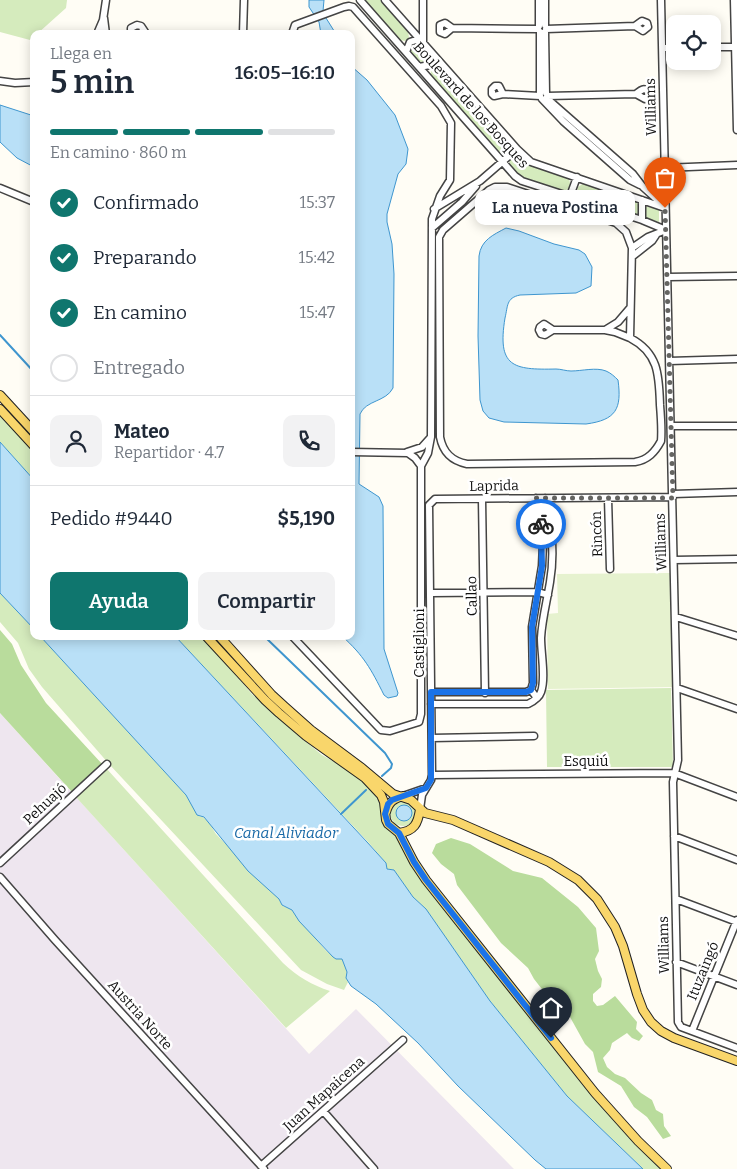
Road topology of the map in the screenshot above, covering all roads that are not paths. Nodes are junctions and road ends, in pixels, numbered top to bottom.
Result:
1 (106, 0) edge
2 (242, 0) edge
3 (360, 0) edge
4 (423, 0) edge
5 (539, 0) edge
6 (545, 0) edge
7 (661, 0) edge
8 (734, 0) edge
9 (387, 1) edge
10 (103, 17) junction
11 (635, 26) dead end
12 (452, 28) dead end
13 (542, 29) junction
14 (98, 30) edge
15 (105, 30) edge
16 (132, 30) edge
17 (144, 30) edge
18 (241, 30) edge
19 (294, 30) edge
20 (421, 41) junction
21 (721, 47) edge
22 (736, 47) edge
23 (663, 48) joint
24 (406, 52) junction
25 (433, 55) junction
26 (419, 67) junction
27 (0, 80) edge
28 (30, 82) edge
29 (503, 94) dead end
30 (636, 94) dead end
31 (544, 96) junction
32 (737, 130) edge
33 (517, 149) junction
34 (503, 162) junction
35 (737, 165) edge
36 (664, 168) junction
37 (577, 177) junction
38 (480, 181) junction
39 (0, 188) edge
40 (570, 196) junction
41 (30, 200) edge
42 (642, 200) junction
43 (665, 208) junction
44 (434, 210) junction
45 (642, 220) junction
46 (432, 228) junction
47 (666, 230) junction
48 (657, 234) junction
49 (632, 248) junction
50 (633, 256) junction
51 (737, 276) edge
52 (668, 277) junction
53 (630, 307) junction
54 (553, 330) dead end
55 (605, 330) junction
56 (630, 338) junction
57 (737, 359) edge
58 (669, 361) junction
59 (0, 395) edge
60 (0, 409) edge
61 (671, 426) junction
62 (737, 426) edge
63 (30, 428) edge
64 (431, 437) junction
65 (30, 442) edge
66 (355, 452) edge
67 (403, 452) junction
68 (421, 466) junction
69 (737, 492) edge
70 (673, 496) junction
71 (536, 498) junction
72 (545, 498) junction
73 (608, 498) junction
74 (482, 499) junction
75 (435, 500) joint
76 (737, 559) edge
77 (674, 560) junction
78 (610, 569) dead end
79 (538, 592) junction
80 (431, 593) junction
81 (485, 593) junction
82 (548, 595) junction
83 (676, 617) junction
84 (737, 636) edge
85 (210, 640) edge
86 (223, 640) edge
87 (296, 640) edge
88 (677, 688) junction
89 (531, 690) junction
90 (431, 692) junction
91 (486, 693) junction
92 (537, 698) junction
93 (432, 704) junction
94 (737, 709) edge
95 (534, 736) dead end
96 (432, 738) junction
97 (107, 764) dead end
98 (674, 773) junction
99 (432, 775) junction
100 (426, 788) junction
101 (403, 796) junction
102 (737, 797) edge
103 (420, 809) junction
104 (385, 814) junction
105 (399, 833) junction
106 (674, 836) junction
107 (737, 860) edge
108 (0, 863) edge
109 (0, 877) edge
110 (676, 899) junction
111 (737, 921) edge
112 (676, 962) junction
113 (714, 977) junction
114 (737, 985) edge
115 (692, 1031) junction
116 (403, 1040) dead end
117 (737, 1048) edge
118 (737, 1061) edge
119 (324, 1112) junction
120 (263, 1168) edge
121 (374, 1169) edge
122 (667, 1169) edge

1 - 10 street
2 - 18 street
3 - 24 street, Boulevard de los Bosques
4 - 20 street
5 - 13 street
6 - 13 street
7 - 23 street, Williams
8 - 22 street
9 - 20 street, Boulevard de los Bosques
10 - 14 street
10 - 15 street
11 - 13 street
12 - 13 street
13 - 31 street
16 - 17 street
19 - 44 street
20 - 24 street
20 - 25 street, Boulevard de los Bosques
21 - 22 street
22 - 32 street
23 - 36 street, Williams
24 - 26 street, Boulevard de los Bosques
25 - 26 street
25 - 33 street, Boulevard de los Bosques
26 - 34 street, Boulevard de los Bosques
27 - 28 street
29 - 31 street
30 - 31 street
31 - 43 street
33 - 34 street
33 - 37 street, Boulevard de los Bosques
34 - 38 street
34 - 40 street, Boulevard de los Bosques
35 - 36 street
36 - 43 street, Williams
37 - 40 street
37 - 42 street, Boulevard de los Bosques
38 - 44 street
38 - 46 street
39 - 41 street
40 - 45 street, Boulevard de los Bosques
42 - 43 street, Boulevard de los Bosques
42 - 45 street
43 - 47 street, Williams
44 - 46 street
45 - 47 street, Boulevard de los Bosques
46 - 64 street
47 - 48 street
47 - 52 street, Williams
48 - 49 street
48 - 50 street
49 - 50 street
49 - 56 street
50 - 53 street
51 - 52 street
52 - 58 street, Williams
53 - 55 street
53 - 56 street
54 - 55 street
55 - 56 street
57 - 58 street
58 - 61 street, Williams
59 - 63 main road
60 - 65 main road
61 - 62 street
61 - 70 street, Williams
64 - 67 street
64 - 68 street
66 - 67 street
67 - 68 street
68 - 87 street
69 - 70 street, Laprida
70 - 73 street, Laprida
70 - 77 street, Williams
71 - 72 street, Laprida
71 - 74 street, Laprida
71 - 79 street
72 - 73 street, Laprida
72 - 82 street
73 - 78 street, Rincón
74 - 75 street, Laprida
74 - 81 street, Callao
75 - 80 street, Castiglioni
76 - 77 street
77 - 83 street, Williams
79 - 81 street
79 - 82 street
79 - 89 street
80 - 81 street
80 - 90 street, Castiglioni
81 - 91 street, Callao
82 - 92 street
83 - 84 street
83 - 88 street, Williams
85 - 104 main road
86 - 101 main road
88 - 94 street
88 - 98 street, Williams
89 - 91 street
89 - 92 street
90 - 91 street
90 - 93 street, Castiglioni
92 - 93 street
93 - 96 street, Castiglioni
95 - 96 street
96 - 99 street, Castiglioni
97 - 108 street, Pehuajó
98 - 99 street, Esquiú
98 - 102 street, Esquiú
98 - 106 street, Williams
99 - 100 street, Castiglioni
100 - 101 street
100 - 103 street, Castiglioni
101 - 103 main road
101 - 104 main road
103 - 105 main road
103 - 118 main road
104 - 105 main road
105 - 122 main road
106 - 107 street
106 - 110 street, Williams
109 - 120 street, Austria Norte
110 - 111 street
110 - 112 street, Williams
111 - 113 street, Ituzaingó
112 - 113 street
112 - 115 street, Williams
113 - 114 street
113 - 115 street, Ituzaingó
115 - 117 street
116 - 119 street, Juan Mapaicena
119 - 120 street, Juan Mapaicena
119 - 121 street

